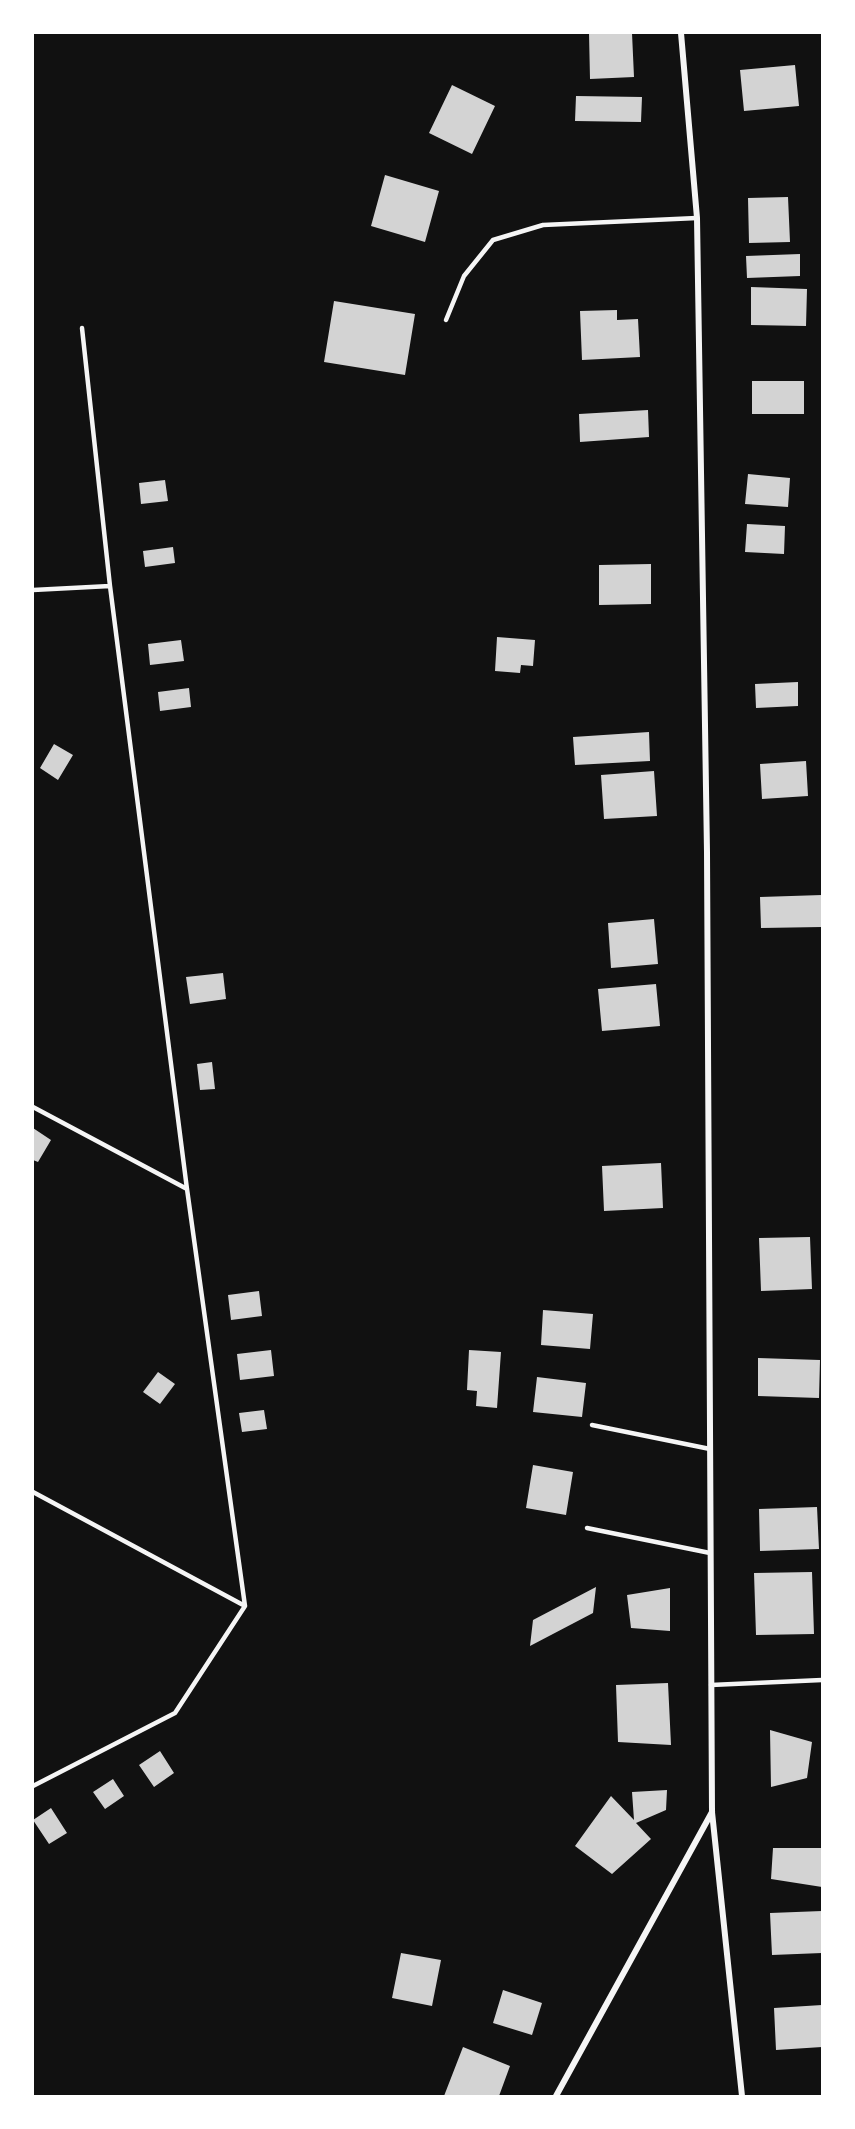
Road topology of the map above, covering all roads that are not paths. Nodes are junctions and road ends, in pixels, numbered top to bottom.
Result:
1 (681, 33) edge
2 (697, 218) junction
3 (446, 320) dead end
4 (82, 328) dead end
5 (110, 586) junction
6 (33, 590) edge
7 (33, 1107) edge
8 (187, 1189) junction
9 (592, 1425) dead end
10 (710, 1449) junction
11 (33, 1492) edge
12 (587, 1528) dead end
13 (710, 1553) junction
14 (244, 1606) junction
15 (822, 1680) edge
16 (711, 1685) junction
17 (33, 1786) edge
18 (712, 1812) junction
19 (556, 2096) edge
20 (741, 2096) edge

1 - 2 street
2 - 3 lane
2 - 10 street
4 - 5 lane
5 - 6 lane
5 - 8 lane
7 - 8 lane
8 - 14 lane
9 - 10 lane
10 - 13 street
11 - 14 lane
12 - 13 lane
13 - 16 street
14 - 17 lane
15 - 16 lane
16 - 18 street
18 - 19 street
18 - 20 street

